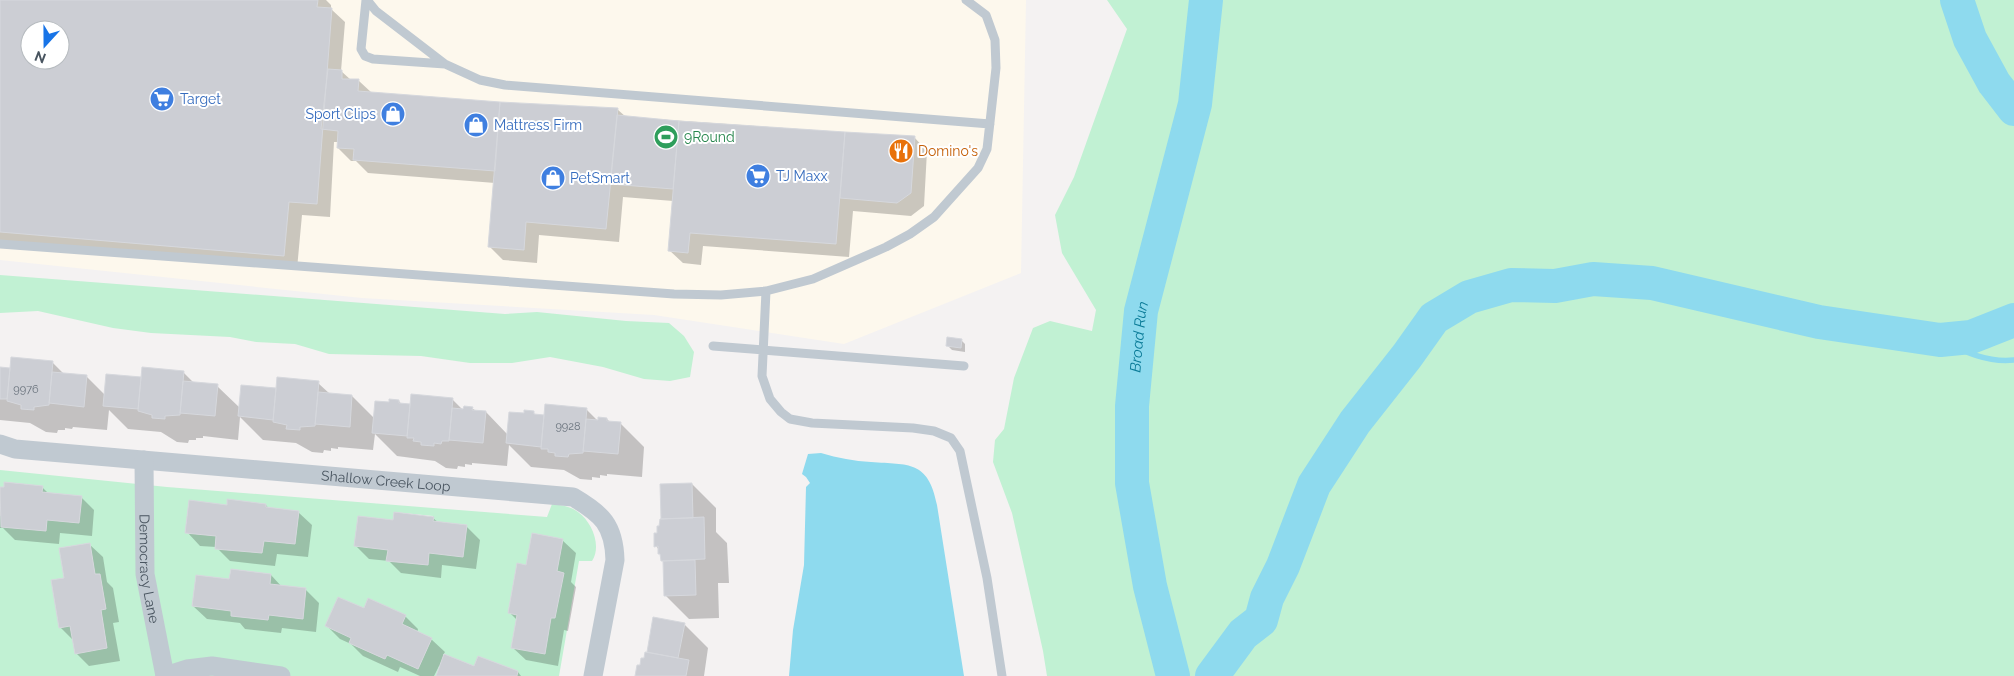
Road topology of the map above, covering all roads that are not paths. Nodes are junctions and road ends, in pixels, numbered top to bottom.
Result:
1 (366, 0) edge
2 (966, 0) edge
3 (445, 64) junction
4 (990, 124) junction
5 (0, 244) edge
6 (766, 291) junction
7 (713, 346) dead end
8 (763, 350) junction
9 (964, 366) dead end
10 (0, 444) edge
11 (144, 460) junction
12 (165, 676) edge
13 (281, 676) edge
14 (592, 676) edge
15 (1002, 676) edge

1 - 3 lane
1 - 3 lane
2 - 4 lane
3 - 4 lane
4 - 6 lane
5 - 6 lane
6 - 8 lane
7 - 8 lane
8 - 9 lane
8 - 15 lane
10 - 11 street, Shallow Creek Loop
11 - 12 street, Democracy Lane
11 - 14 street, Shallow Creek Loop
12 - 13 street

